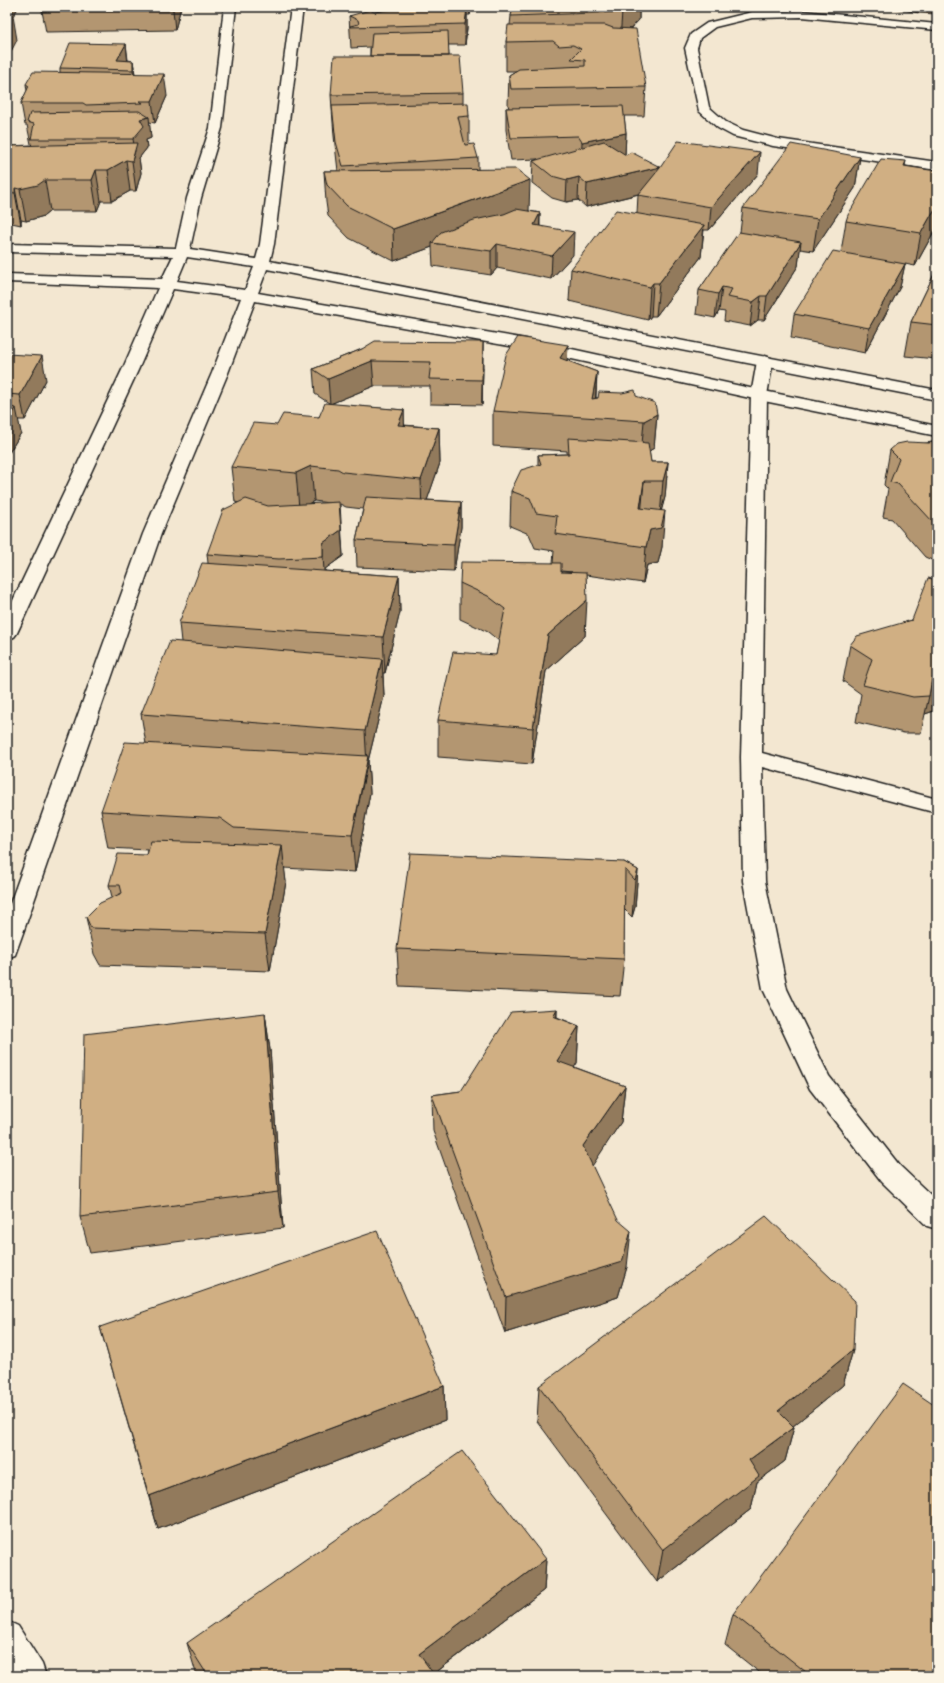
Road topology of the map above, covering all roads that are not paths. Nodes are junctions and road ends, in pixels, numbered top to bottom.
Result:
1 (230, 7) edge
2 (297, 7) edge
3 (937, 27) edge
4 (900, 162) junction
5 (937, 166) edge
6 (937, 173) edge
7 (7, 248) edge
8 (182, 252) junction
9 (262, 264) junction
10 (7, 278) edge
11 (168, 284) junction
12 (250, 296) junction
13 (765, 361) junction
14 (759, 395) junction
15 (937, 395) edge
16 (937, 431) edge
17 (7, 632) edge
18 (751, 757) junction
19 (937, 806) edge
20 (7, 949) edge
21 (937, 1218) edge
22 (7, 1637) edge
23 (30, 1676) edge

1 - 8 street
2 - 9 street
3 - 4 street
4 - 5 street
4 - 6 street
7 - 8 street
8 - 9 street
8 - 11 street
9 - 12 street
9 - 13 street
10 - 11 street
11 - 12 street
11 - 17 street
12 - 14 street
12 - 20 street
13 - 14 street
13 - 15 street
14 - 16 street
14 - 18 street
18 - 19 street
18 - 21 street
22 - 23 street

